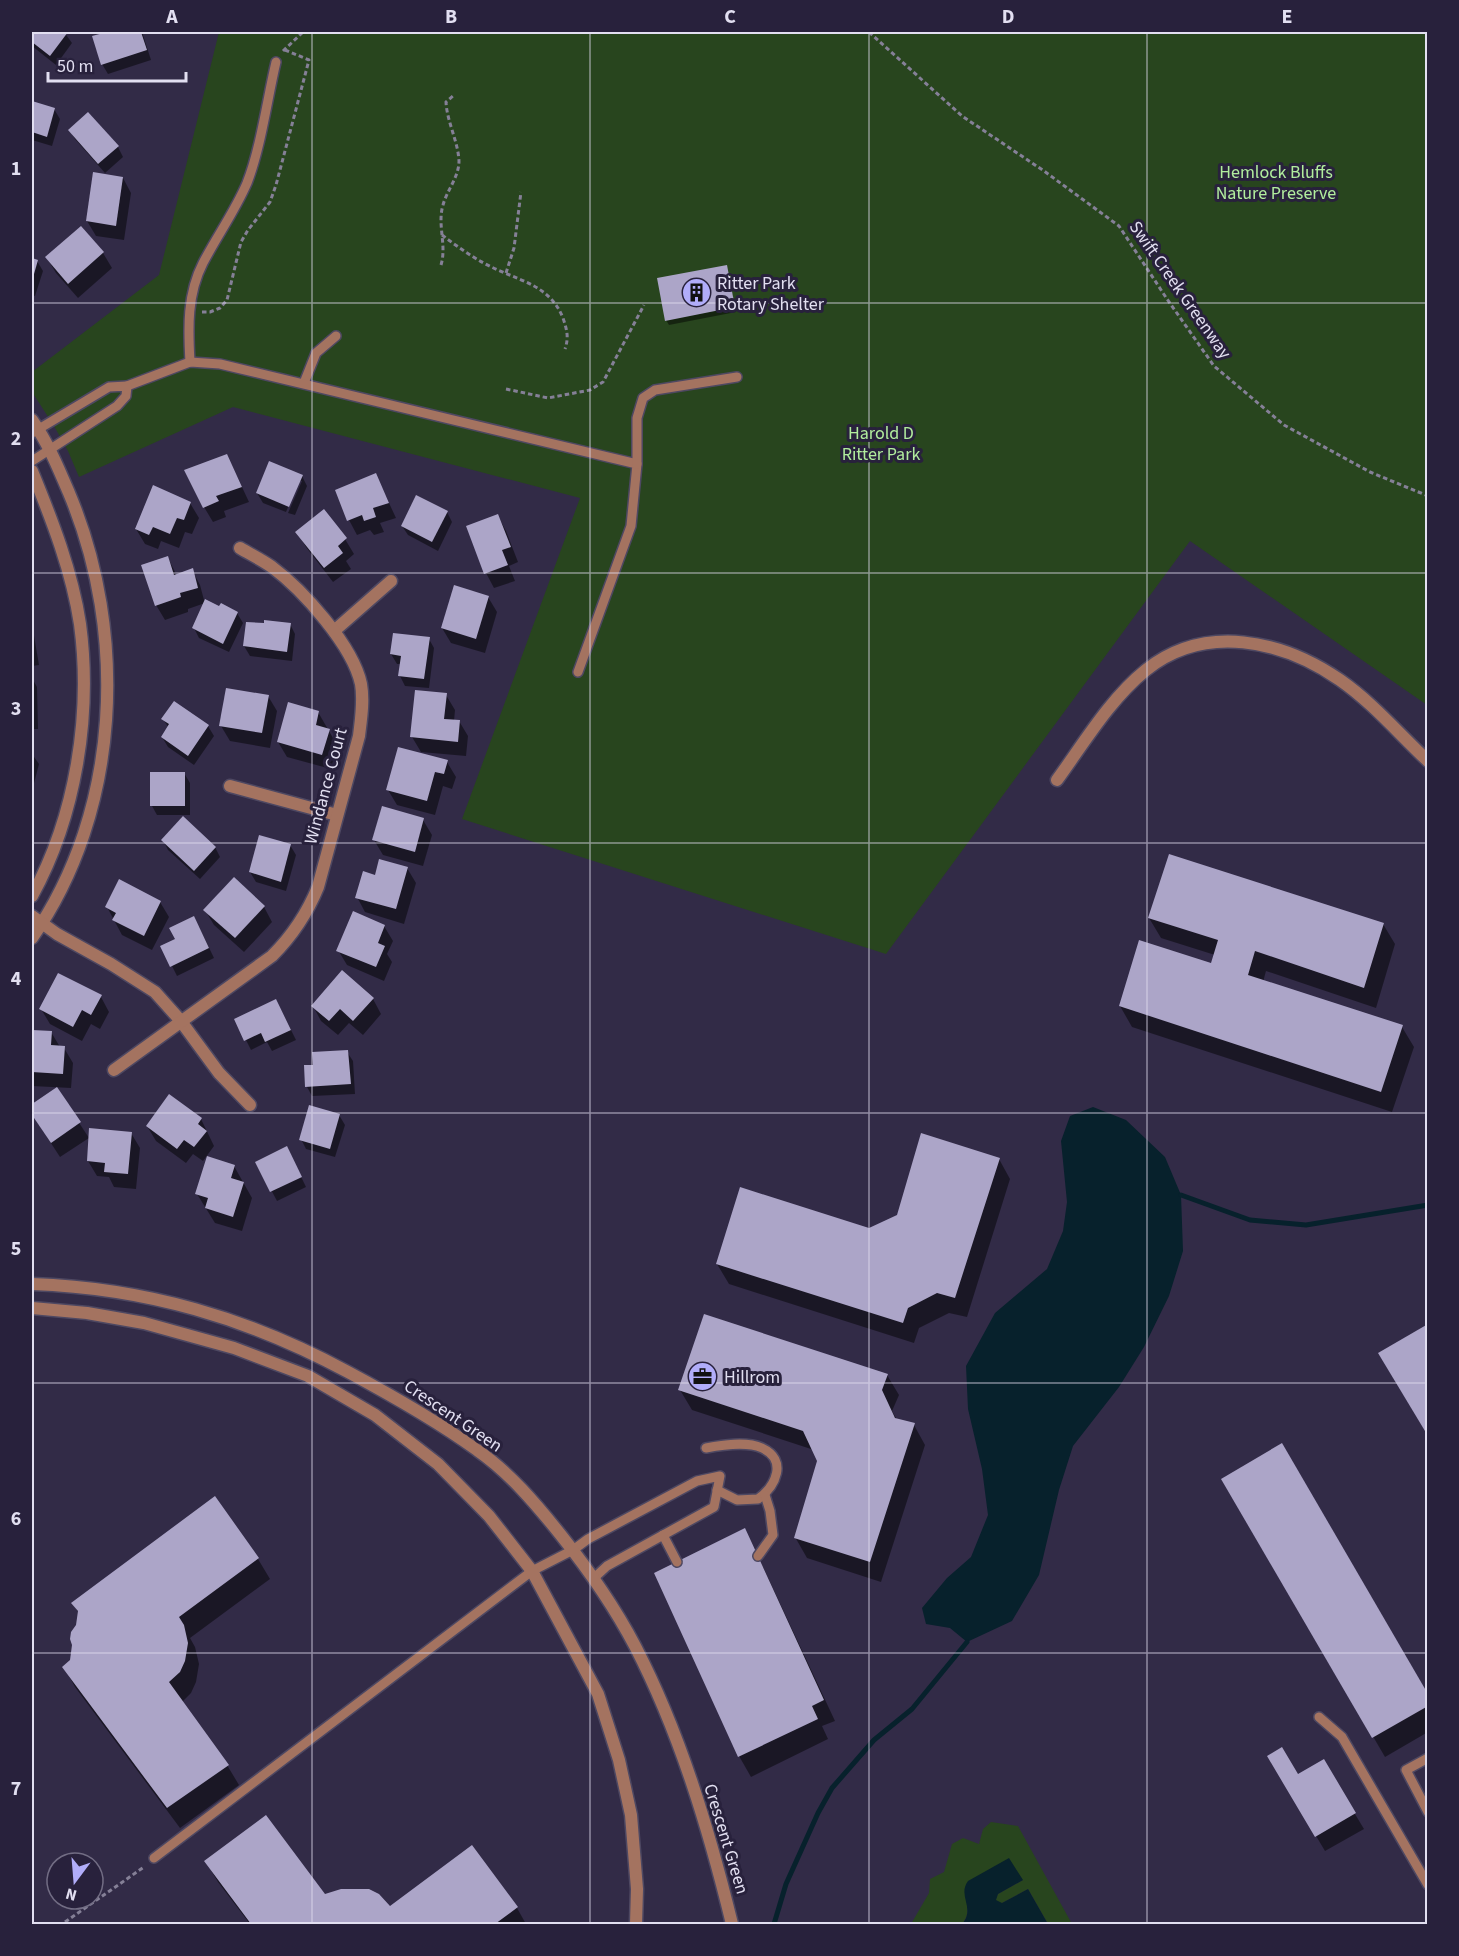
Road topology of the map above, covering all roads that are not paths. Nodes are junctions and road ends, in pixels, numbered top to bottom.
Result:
1 (276, 62) road end
2 (336, 336) dead end
3 (190, 362) junction
4 (737, 377) dead end
5 (304, 383) junction
6 (127, 386) junction
7 (33, 427) edge
8 (51, 450) junction
9 (32, 461) edge
10 (638, 464) junction
11 (32, 471) edge
12 (240, 548) dead end
13 (391, 581) dead end
14 (334, 631) junction
15 (578, 672) dead end
16 (1428, 761) edge
17 (1057, 780) dead end
18 (230, 786) dead end
19 (337, 814) junction
20 (32, 896) edge
21 (37, 920) edge
22 (32, 938) edge
23 (180, 1020) junction
24 (114, 1070) dead end
25 (250, 1105) dead end
26 (32, 1284) edge
27 (32, 1308) edge
28 (706, 1448) dead end
29 (717, 1490) junction
30 (765, 1495) junction
31 (663, 1535) junction
32 (573, 1550) junction
33 (758, 1556) dead end
34 (677, 1562) dead end
35 (532, 1571) junction
36 (594, 1578) junction
37 (1319, 1718) dead end
38 (1428, 1758) edge
39 (1428, 1812) edge
40 (154, 1858) dead end
41 (1428, 1885) edge
42 (636, 1924) edge
43 (732, 1924) edge

1 - 3 lane
2 - 5 lane
3 - 5 lane
3 - 6 lane
4 - 10 lane
5 - 10 lane
6 - 7 lane
6 - 8 lane
7 - 8 street
8 - 9 lane
8 - 21 street
10 - 15 lane
11 - 20 street
12 - 14 street, Windance Court
13 - 14 street
14 - 19 street, Windance Court
16 - 17 street
18 - 19 street
19 - 23 street, Windance Court
21 - 22 street
21 - 23 street
23 - 24 street, Windance Court
23 - 25 street
26 - 32 street, Crescent Green
27 - 35 street
28 - 30 lane
29 - 30 lane
29 - 31 lane
29 - 32 lane
30 - 33 lane
31 - 34 lane
31 - 36 lane
32 - 35 lane
32 - 36 street, Crescent Green
35 - 40 lane
35 - 42 street
36 - 43 street, Crescent Green
37 - 41 lane
38 - 39 lane

